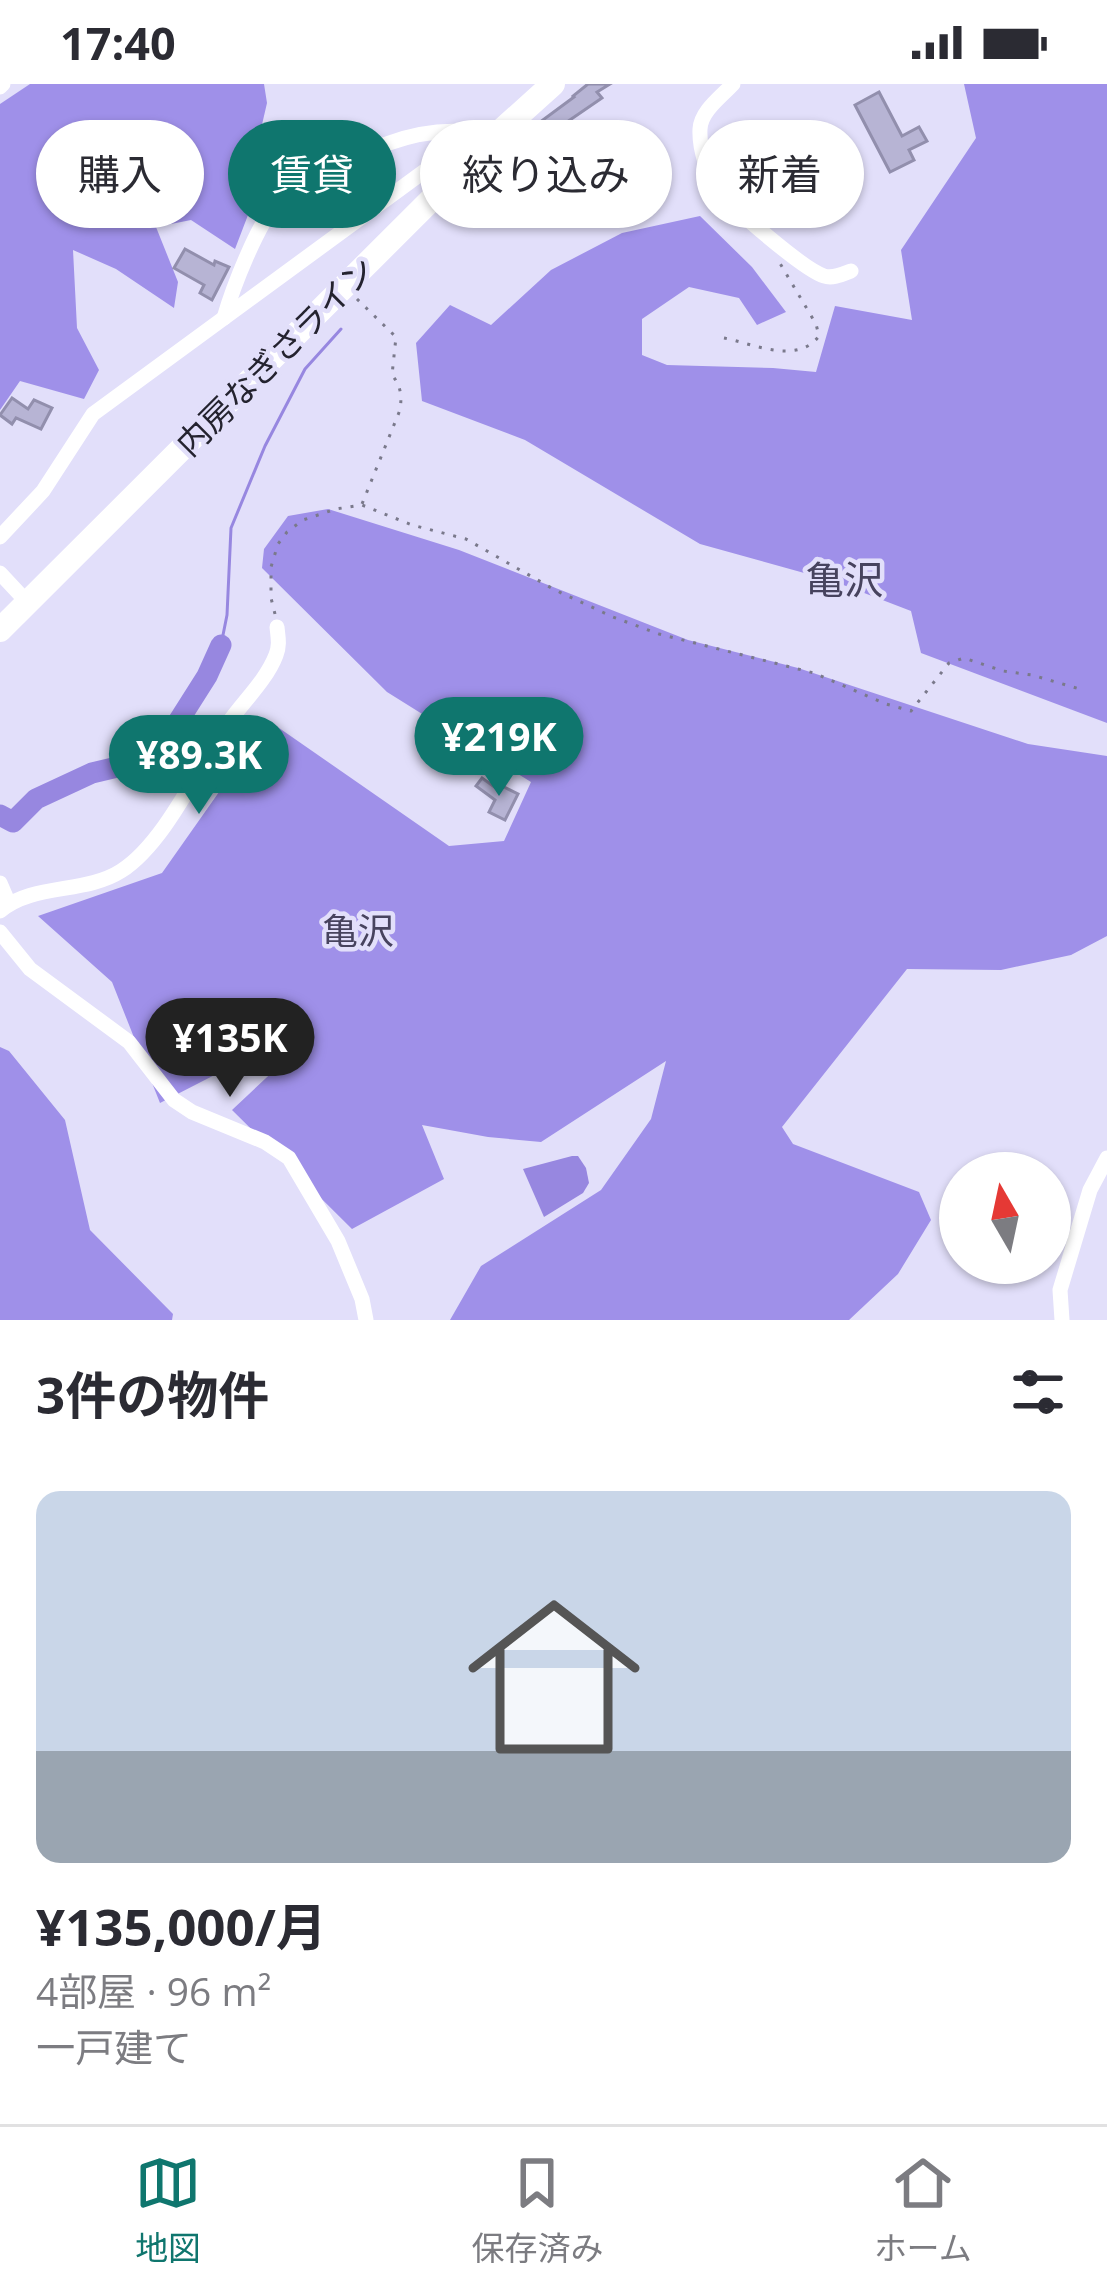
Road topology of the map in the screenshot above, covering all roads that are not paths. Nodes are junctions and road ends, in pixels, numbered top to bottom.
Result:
1 (553, 84) edge
2 (733, 84) edge
3 (507, 120) edge
4 (420, 137) edge
5 (420, 174) edge
6 (420, 207) edge
7 (851, 272) dead end
8 (224, 318) junction
9 (0, 537) edge
10 (0, 573) edge
11 (27, 602) junction
12 (277, 627) road end
13 (0, 630) edge
14 (0, 883) edge
15 (4, 907) edge
16 (0, 932) edge
17 (1107, 1158) edge
18 (367, 1320) edge
19 (1062, 1320) edge

1 - 3 highway, 内房なぎさライン
2 - 7 street
4 - 8 street
5 - 8 street
6 - 11 highway, 内房なぎさライン
8 - 9 street
10 - 11 street
11 - 13 highway, 内房なぎさライン
12 - 15 street
14 - 15 street
16 - 18 street
17 - 19 street

